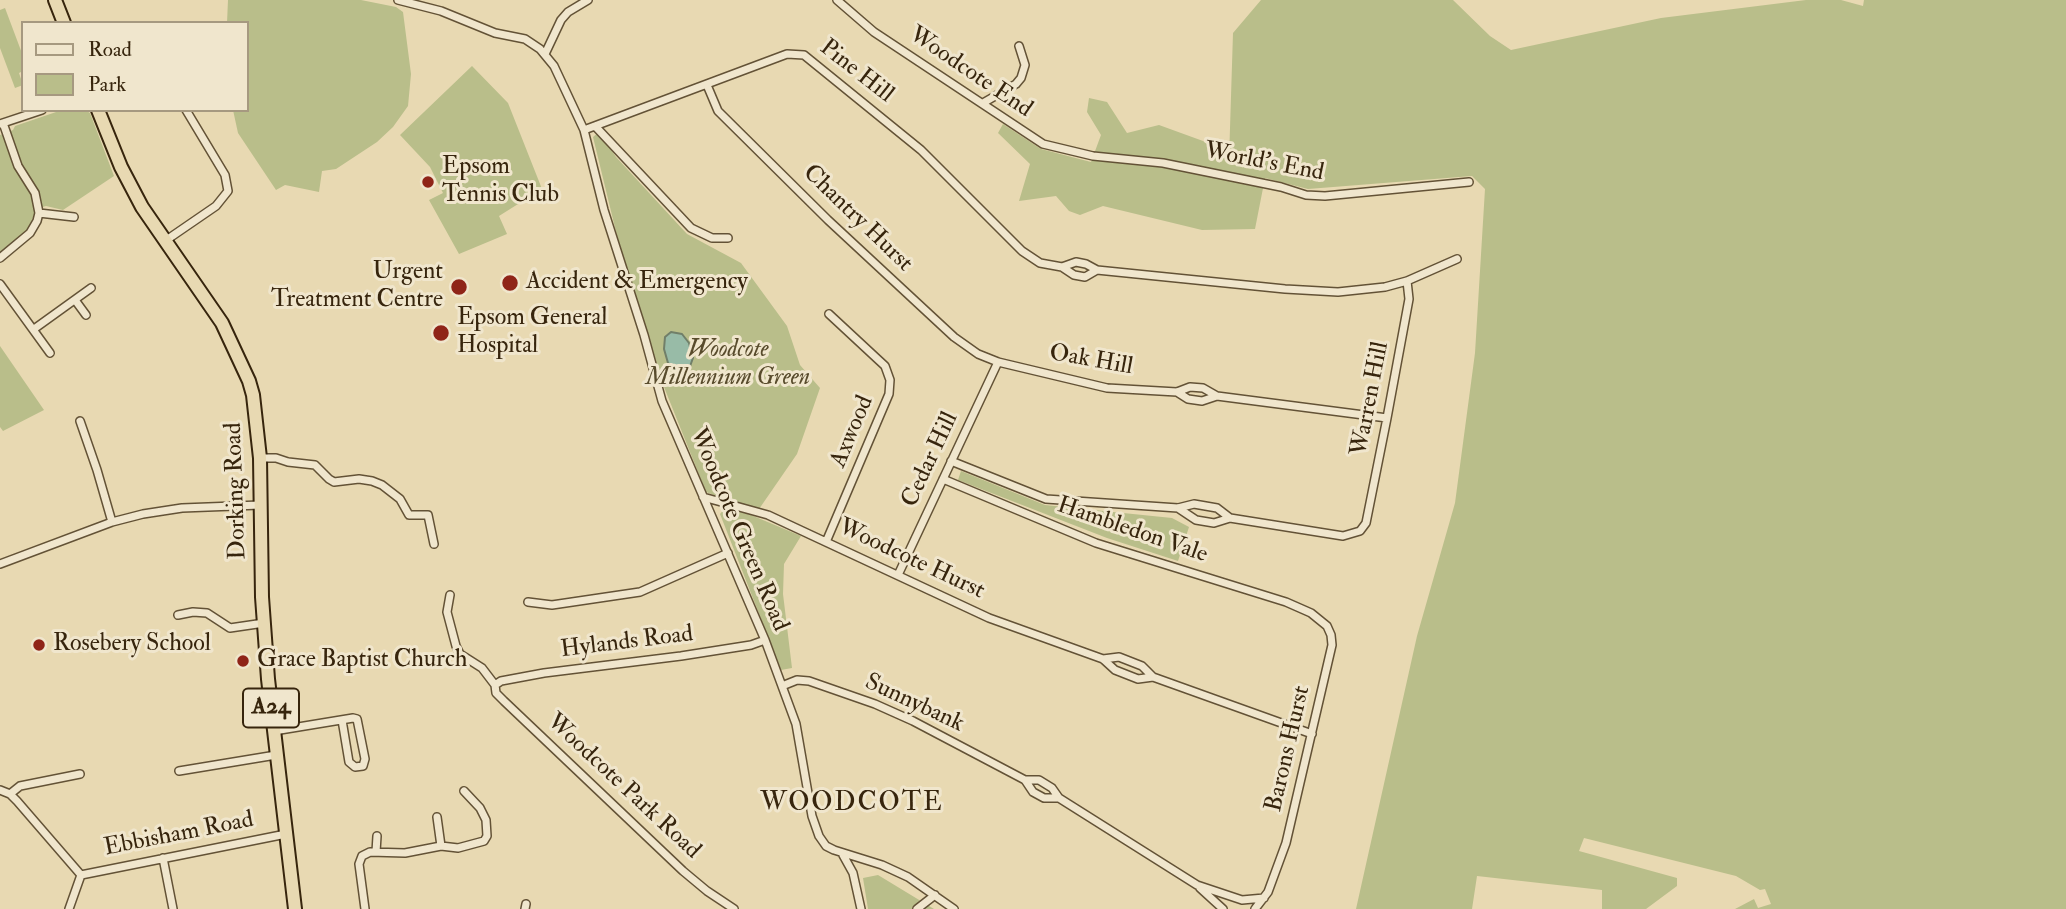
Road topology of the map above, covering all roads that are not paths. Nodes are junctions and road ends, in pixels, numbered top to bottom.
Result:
1 (55, 0) edge
2 (398, 0) edge
3 (587, 0) edge
4 (837, 0) edge
5 (63, 21) edge
6 (1019, 46) dead end
7 (545, 54) junction
8 (707, 85) junction
9 (982, 103) junction
10 (36, 112) edge
11 (98, 112) edge
12 (187, 112) edge
13 (1, 123) edge
14 (596, 126) junction
15 (584, 130) junction
16 (1093, 156) joint
17 (1469, 182) dead end
18 (39, 213) junction
19 (74, 217) dead end
20 (728, 238) dead end
21 (165, 241) junction
22 (0, 258) edge
23 (1457, 260) dead end
24 (1062, 267) junction
25 (1097, 270) junction
26 (1407, 281) junction
27 (0, 284) edge
28 (91, 288) dead end
29 (75, 300) junction
30 (829, 314) dead end
31 (86, 315) dead end
32 (34, 329) junction
33 (50, 352) dead end
34 (998, 362) junction
35 (1387, 418) junction
36 (80, 421) dead end
37 (260, 458) junction
38 (951, 461) junction
39 (943, 479) junction
40 (704, 497) junction
41 (260, 505) junction
42 (1178, 508) junction
43 (1230, 518) junction
44 (112, 522) junction
45 (826, 542) junction
46 (434, 544) dead end
47 (728, 553) junction
48 (0, 564) edge
49 (898, 575) junction
50 (450, 595) dead end
51 (528, 602) dead end
52 (1311, 613) joint
53 (178, 615) dead end
54 (264, 623) junction
55 (765, 640) junction
56 (1103, 659) junction
57 (1153, 677) junction
58 (495, 685) junction
59 (782, 685) junction
60 (342, 720) junction
61 (273, 731) junction
62 (1312, 734) junction
63 (276, 755) junction
64 (178, 771) dead end
65 (80, 774) dead end
66 (1025, 780) junction
67 (0, 790) edge
68 (464, 791) dead end
69 (10, 794) junction
70 (1059, 798) junction
71 (438, 817) dead end
72 (286, 834) junction
73 (377, 836) dead end
74 (442, 846) junction
75 (376, 852) junction
76 (843, 855) junction
77 (163, 858) junction
78 (80, 875) junction
79 (1197, 885) junction
80 (934, 894) junction
81 (1264, 898) junction
82 (69, 909) edge
83 (173, 909) edge
84 (295, 909) edge
85 (365, 909) edge
86 (734, 909) edge
87 (861, 909) edge
88 (917, 909) edge
89 (954, 909) edge
90 (1223, 909) edge
91 (1255, 909) edge

1 - 5 highway
2 - 7 street
3 - 7 street
4 - 9 street, Woodcote End
6 - 9 street
7 - 15 street, Woodcote Green Road
8 - 14 street, Pine Hill
8 - 24 street, Pine Hill
8 - 34 street, Chantry Hurst
9 - 16 street, Woodcote End
10 - 13 street
11 - 21 highway, Dorking Road / A24
12 - 21 street
13 - 18 street
14 - 15 street, Pine Hill
14 - 20 street
15 - 40 street, Woodcote Green Road
16 - 17 street, World's End
18 - 19 street
18 - 22 street
21 - 37 highway, Dorking Road / A24
23 - 26 street, Pine Hill
24 - 25 street, Pine Hill
24 - 25 street, Pine Hill
25 - 26 street, Pine Hill
26 - 35 street, Warren Hill
27 - 32 street
28 - 29 street
29 - 31 street
29 - 32 street
30 - 45 street, Axwood
32 - 33 street
34 - 35 street, Oak Hill
34 - 38 street, Cedar Hill
35 - 43 street, Warren Hill
36 - 44 street
37 - 41 highway, Dorking Road / A24
37 - 46 street
38 - 39 street, Cedar Hill
38 - 42 street
39 - 49 street, Cedar Hill
39 - 52 street, Hambledon Vale
40 - 45 street, Woodcote Hurst
40 - 47 street, Woodcote Green Road
41 - 44 street
41 - 54 highway, Dorking Road / A24
42 - 43 street
42 - 43 street
44 - 48 street
45 - 49 street, Woodcote Hurst
47 - 51 street
47 - 55 street, Woodcote Green Road
49 - 56 street, Woodcote Hurst
50 - 58 street, Woodcote Park Road
52 - 62 street, Barons Hurst
53 - 54 street
54 - 61 highway, Dorking Road / A24
55 - 58 street, Hylands Road
55 - 59 street, Woodcote Green Road
56 - 57 street, Woodcote Hurst
56 - 57 street, Woodcote Hurst
57 - 62 street, Woodcote Hurst
58 - 86 street, Woodcote Park Road
59 - 66 street, Sunnybank
59 - 76 street, Woodcote Green Road
60 - 60 street
60 - 61 street
61 - 63 highway, Dorking Road / A24
62 - 81 street, Barons Hurst
63 - 64 street
63 - 72 highway, Dorking Road / A24
65 - 69 street
66 - 70 street, Sunnybank
66 - 70 street, Sunnybank
67 - 69 street, Ebbisham Road
68 - 74 street
69 - 78 street, Ebbisham Road
70 - 79 street, Sunnybank
71 - 74 street
72 - 77 street, Ebbisham Road
72 - 84 highway, Dorking Road / A24
73 - 75 street
74 - 75 street
75 - 85 street
76 - 80 street
76 - 87 street
77 - 78 street, Ebbisham Road
77 - 83 street
78 - 82 street, Ebbisham Road
79 - 81 street, Sunnybank
79 - 90 street, Sunnybank
80 - 88 street
80 - 89 street
81 - 91 street

